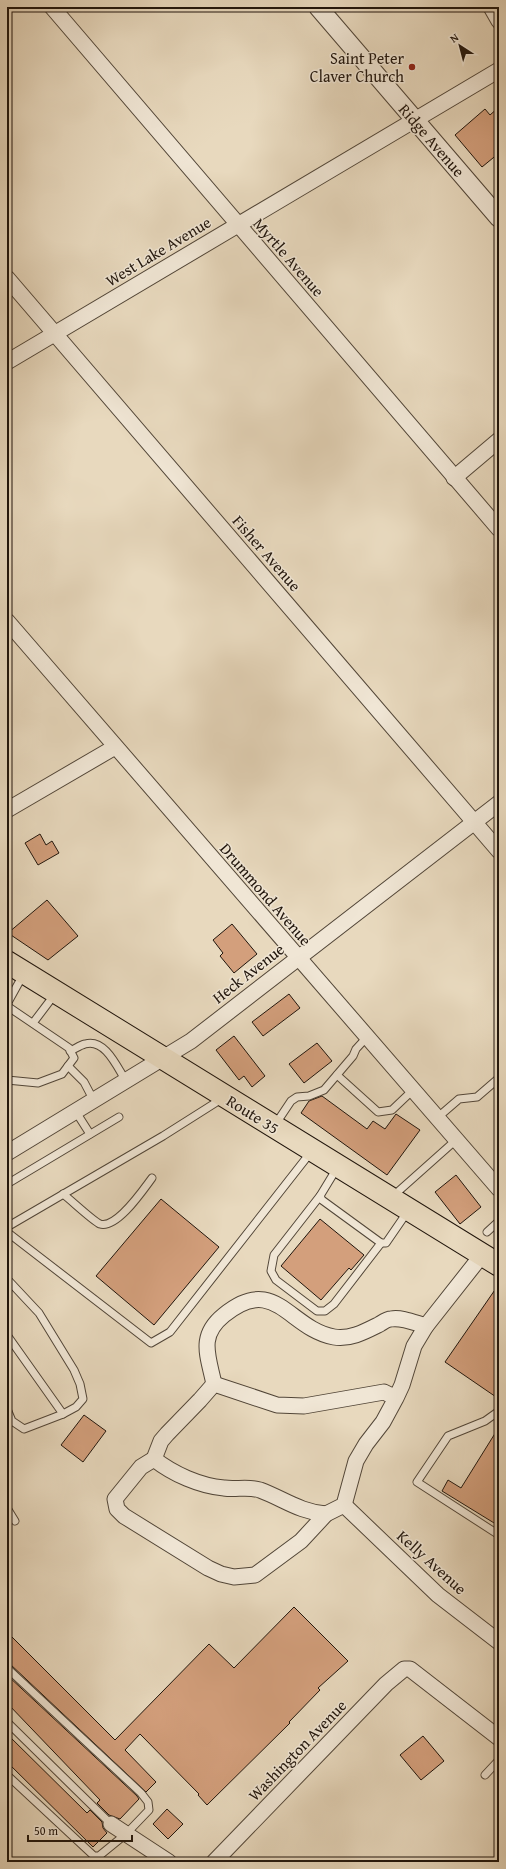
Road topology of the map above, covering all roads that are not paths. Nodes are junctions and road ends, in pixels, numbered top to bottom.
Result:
1 (52, 7) edge
2 (318, 7) edge
3 (491, 7) edge
4 (499, 21) edge
5 (499, 70) edge
6 (415, 120) junction
7 (499, 218) edge
8 (238, 225) junction
9 (7, 278) edge
10 (55, 334) junction
11 (7, 362) edge
12 (499, 440) edge
13 (454, 478) junction
14 (499, 530) edge
15 (7, 621) edge
16 (115, 746) junction
17 (499, 803) edge
18 (7, 810) edge
19 (474, 822) junction
20 (499, 851) edge
21 (298, 958) junction
22 (16, 968) edge
23 (56, 992) junction
24 (7, 1005) edge
25 (33, 1023) junction
26 (367, 1037) junction
27 (70, 1051) junction
28 (162, 1058) junction
29 (68, 1066) junction
30 (337, 1075) junction
31 (499, 1078) edge
32 (7, 1080) edge
33 (126, 1081) junction
34 (413, 1090) junction
35 (225, 1097) junction
36 (94, 1101) junction
37 (76, 1112) junction
38 (119, 1117) dead end
39 (437, 1118) junction
40 (274, 1126) junction
41 (90, 1134) junction
42 (456, 1140) junction
43 (312, 1150) junction
44 (7, 1153) edge
45 (338, 1166) junction
46 (152, 1178) dead end
47 (7, 1184) edge
48 (499, 1189) edge
49 (63, 1194) junction
50 (320, 1196) junction
51 (390, 1198) junction
52 (409, 1209) junction
53 (499, 1221) edge
54 (7, 1227) edge
55 (7, 1232) edge
56 (487, 1232) dead end
57 (381, 1243) junction
58 (490, 1260) edge
59 (7, 1280) edge
60 (426, 1326) junction
61 (7, 1335) edge
62 (214, 1384) junction
63 (396, 1398) junction
64 (7, 1409) edge
65 (499, 1411) edge
66 (63, 1414) junction
67 (154, 1459) junction
68 (344, 1505) junction
69 (7, 1508) edge
70 (326, 1514) junction
71 (15, 1521) dead end
72 (499, 1535) edge
73 (499, 1642) edge
74 (7, 1668) edge
75 (7, 1722) edge
76 (499, 1738) edge
77 (499, 1760) edge
78 (7, 1774) edge
79 (485, 1775) dead end
80 (111, 1824) joint
81 (126, 1834) junction
82 (218, 1861) edge
83 (169, 1862) edge

1 - 8 street, Myrtle Avenue
2 - 6 street, Ridge Avenue
3 - 4 street
5 - 6 street, West Lake Avenue
6 - 7 street, Ridge Avenue
6 - 8 street, West Lake Avenue
8 - 10 street, West Lake Avenue
8 - 13 street, Myrtle Avenue
9 - 10 street, Fisher Avenue
10 - 11 street, West Lake Avenue
10 - 19 street, Fisher Avenue
12 - 13 street
13 - 14 street, Myrtle Avenue
15 - 16 street, Drummond Avenue
16 - 18 street
16 - 21 street, Drummond Avenue
17 - 19 street, Heck Avenue
19 - 20 street, Fisher Avenue
19 - 21 street, Heck Avenue
21 - 26 street, Drummond Avenue
21 - 28 street, Heck Avenue
22 - 23 main road, Route 35
22 - 24 lane
23 - 25 lane
23 - 28 main road, Route 35
24 - 25 lane
25 - 27 lane
26 - 30 lane
26 - 34 street, Drummond Avenue
27 - 29 lane
27 - 33 lane
28 - 33 street, Heck Avenue
28 - 35 main road, Route 35
29 - 32 lane
29 - 36 lane
30 - 34 lane
30 - 40 lane
31 - 39 lane
33 - 36 street, Heck Avenue
34 - 39 street, Drummond Avenue
35 - 40 main road, Route 35
35 - 49 lane
36 - 37 street, Heck Avenue
37 - 41 lane
37 - 44 street, Heck Avenue
38 - 41 lane
39 - 42 street, Drummond Avenue
40 - 43 main road, Route 35
41 - 47 lane
42 - 48 street, Drummond Avenue
42 - 51 lane
43 - 45 main road, Route 35
43 - 55 lane
45 - 50 lane
45 - 51 main road, Route 35
46 - 49 lane
49 - 54 lane
50 - 57 lane
50 - 57 lane
51 - 52 main road, Route 35
52 - 57 lane
52 - 58 main road, Route 35
53 - 56 lane
58 - 60 street
59 - 66 lane
60 - 62 street
60 - 63 street
61 - 66 lane
62 - 63 street
62 - 67 street
63 - 68 street
64 - 66 lane
65 - 72 lane
67 - 70 street
67 - 70 street
68 - 70 street
68 - 73 street, Kelly Avenue
69 - 71 lane
74 - 81 lane
75 - 80 lane
76 - 82 street, Washington Avenue
77 - 79 lane
78 - 81 lane
80 - 81 street
81 - 83 street

